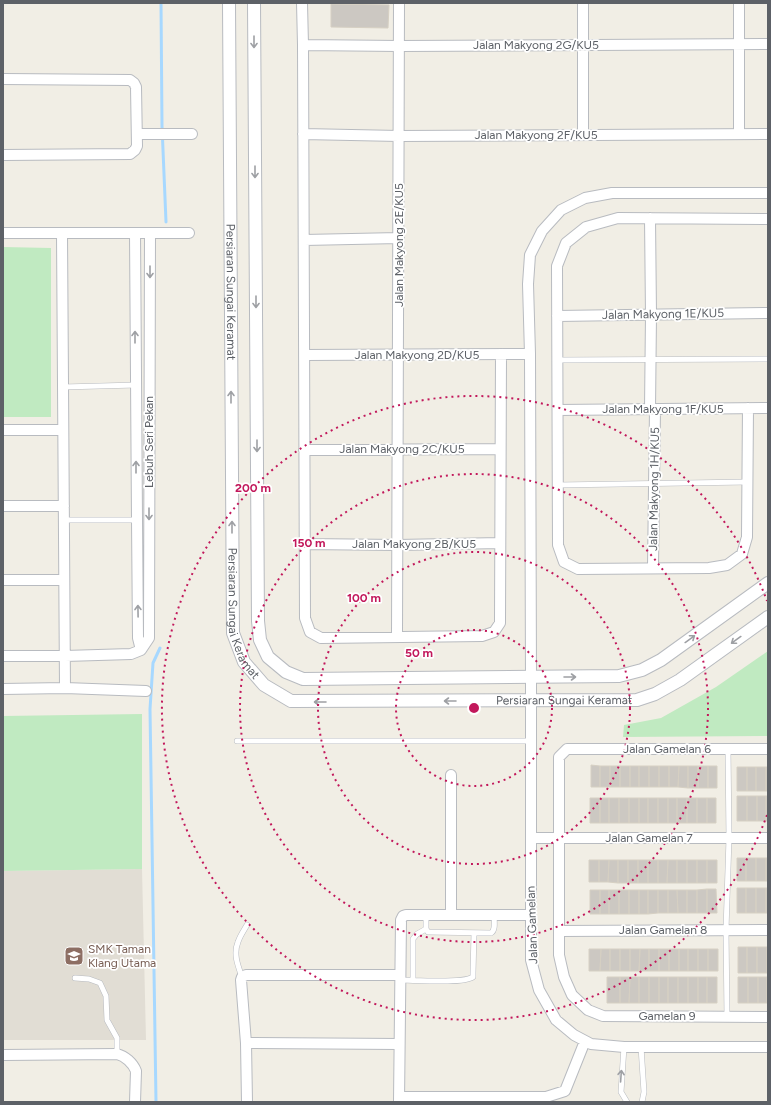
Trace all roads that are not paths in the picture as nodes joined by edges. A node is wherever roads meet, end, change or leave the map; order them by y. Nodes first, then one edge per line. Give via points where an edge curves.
1 (229, 3) edge
2 (254, 3) edge
3 (302, 3) edge
4 (399, 3) edge
5 (583, 3) edge
6 (739, 3) edge
7 (582, 44) junction
8 (739, 44) junction
9 (768, 44) edge
10 (303, 45) junction
11 (399, 46) junction
12 (3, 79) edge
13 (137, 134) junction
14 (192, 134) dead end
15 (303, 134) junction
16 (739, 134) junction
17 (768, 134) edge
18 (583, 135) junction
19 (399, 136) junction
20 (3, 155) edge
21 (768, 193) edge
22 (650, 218) junction
23 (768, 219) edge
24 (3, 233) edge
25 (62, 233) junction
26 (135, 233) junction
27 (150, 233) junction
28 (189, 233) dead end
29 (398, 238) junction
30 (304, 240) junction
31 (768, 313) edge
32 (651, 314) junction
33 (557, 316) junction
34 (501, 354) junction
35 (530, 354) junction
36 (304, 355) junction
37 (398, 355) junction
38 (650, 359) junction
39 (768, 359) edge
40 (558, 360) junction
41 (136, 385) junction
42 (63, 386) junction
43 (748, 408) junction
44 (768, 408) edge
45 (652, 409) junction
46 (558, 410) junction
47 (3, 430) edge
48 (63, 430) junction
49 (500, 449) junction
50 (304, 450) junction
51 (398, 450) junction
52 (748, 482) junction
53 (654, 484) junction
54 (558, 485) junction
55 (3, 506) edge
56 (64, 506) junction
57 (64, 520) junction
58 (137, 520) junction
59 (305, 544) junction
60 (500, 544) junction
61 (398, 545) junction
62 (653, 568) junction
63 (3, 580) edge
64 (64, 580) junction
65 (768, 583) edge
66 (768, 617) edge
67 (397, 637) junction
68 (141, 650) junction
69 (3, 656) edge
70 (65, 656) junction
71 (532, 678) junction
72 (65, 688) junction
73 (3, 689) edge
74 (146, 691) dead end
75 (531, 701) junction
76 (237, 741) dead end
77 (531, 741) junction
78 (728, 749) junction
79 (768, 749) edge
80 (451, 775) dead end
81 (531, 838) junction
82 (559, 838) junction
83 (728, 838) junction
84 (768, 838) edge
85 (426, 915) junction
86 (451, 915) junction
87 (494, 915) junction
88 (531, 915) junction
89 (247, 925) dead end
90 (426, 929) junction
91 (726, 930) junction
92 (768, 930) edge
93 (559, 931) junction
94 (474, 933) junction
95 (400, 939) junction
96 (413, 939) junction
97 (242, 977) junction
98 (400, 977) junction
99 (75, 978) dead end
100 (413, 980) junction
101 (727, 1017) junction
102 (768, 1017) edge
103 (585, 1041) junction
104 (246, 1043) junction
105 (399, 1044) junction
106 (768, 1046) edge
107 (624, 1047) junction
108 (641, 1047) junction
109 (3, 1054) edge
110 (117, 1054) junction
111 (399, 1100) edge
112 (135, 1102) edge
113 (247, 1102) edge
114 (628, 1102) edge
115 (642, 1102) edge

75 -> 1 street, Persiaran Sungai Keramat via 291,701 264,685 244,662 233,633
2 -> 71 street, Persiaran Sungai Keramat via 260,640 268,657 286,672 303,679
3 - 10 street
4 - 11 street, Jalan Makyong 2E/KU5
5 - 7 street
6 - 8 street
7 - 8 street, Jalan Makyong 2G/KU5
7 - 11 street, Jalan Makyong 2G/KU5
7 - 18 street
8 - 9 street, Jalan Makyong 2G/KU5
8 - 16 street
10 - 11 street, Jalan Makyong 2G/KU5
10 - 15 street
11 - 19 street, Jalan Makyong 2E/KU5
12 - 13 street via 130,80 136,87
13 - 14 street
13 - 20 street via 137,146 130,154
15 - 19 street, Jalan Makyong 2F/KU5
15 - 30 street
16 - 17 street, Jalan Makyong 2F/KU5
16 - 18 street, Jalan Makyong 2F/KU5
18 - 19 street, Jalan Makyong 2F/KU5
19 - 29 street, Jalan Makyong 2E/KU5
21 - 35 street, Jalan Gamelan via 612,193 585,198 561,210 542,231 530,256
22 - 23 street
22 - 32 street, Jalan Makyong 1H/KU5
22 - 33 street via 618,218 586,227 566,243 557,266
24 - 25 street
25 - 26 street
25 - 42 street
26 - 27 street
41 -> 26 street
27 - 28 street
27 -> 68 street, Lebuh Seri Pekan via 148,638
29 - 30 street
29 - 37 street, Jalan Makyong 2E/KU5
30 - 36 street
31 - 32 street, Jalan Makyong 1E/KU5
32 - 33 street, Jalan Makyong 1E/KU5
32 - 38 street, Jalan Makyong 1H/KU5
33 - 40 street
34 - 35 street, Jalan Makyong 2D/KU5
34 - 37 street, Jalan Makyong 2D/KU5
34 - 49 street
35 - 71 street, Jalan Gamelan
36 - 37 street, Jalan Makyong 2D/KU5
36 - 50 street
37 - 51 street, Jalan Makyong 2E/KU5
38 - 39 lane
38 - 40 lane
38 - 45 street, Jalan Makyong 1H/KU5
40 - 46 street
41 - 42 lane
58 -> 41 street
42 - 48 street
43 - 44 street, Jalan Makyong 1F/KU5
43 - 45 street, Jalan Makyong 1F/KU5
43 - 52 street
45 - 46 street, Jalan Makyong 1F/KU5
45 - 53 street, Jalan Makyong 1H/KU5
46 - 54 street
47 - 48 street
48 - 56 street
49 - 51 street, Jalan Makyong 2C/KU5
49 - 60 street
50 - 51 street, Jalan Makyong 2C/KU5
50 - 59 street
51 - 61 street, Jalan Makyong 2E/KU5
52 - 53 lane
52 - 62 street via 747,537 742,554 727,565 709,568
53 - 54 lane
53 - 62 street, Jalan Makyong 1H/KU5
54 - 62 street via 558,545 564,562 578,569
55 - 56 street
56 - 57 street
57 - 58 lane
57 - 64 street
68 -> 58 street via 138,638
59 - 61 street, Jalan Makyong 2B/KU5
59 - 67 street via 305,618 310,632 321,638
60 - 61 street, Jalan Makyong 2B/KU5
60 - 67 street via 500,624 494,632 482,636
61 - 67 street, Jalan Makyong 2E/KU5
63 - 64 street
64 - 70 street
71 -> 65 street, Persiaran Sungai Keramat via 619,676 642,670 661,660
66 -> 75 street, Persiaran Sungai Keramat via 680,680 655,694 636,700
68 - 70 street via 131,654
69 - 70 street
70 - 72 street
71 - 75 street, Jalan Gamelan
72 - 73 street
72 - 74 street
75 - 77 street, Jalan Gamelan
76 - 77 lane
77 - 81 street, Jalan Gamelan
78 - 79 street, Jalan Gamelan 6
78 - 82 street, Jalan Gamelan 6 via 567,749 559,757
78 - 83 lane
80 - 86 street
81 - 82 street, Jalan Gamelan 7
81 - 88 street, Jalan Gamelan
82 - 83 street, Jalan Gamelan 7
82 - 93 street
83 - 84 street, Jalan Gamelan 7
83 - 91 lane
85 - 86 street
85 - 90 lane
85 - 95 street via 402,916
86 - 87 street
87 - 88 street
87 - 94 lane via 493,932
88 - 103 street, Jalan Gamelan via 531,960 539,990 556,1020
89 - 97 lane via 237,943 236,951
90 - 94 lane via 434,933
90 - 96 lane
91 - 92 street, Jalan Gamelan 8
91 - 93 street, Jalan Gamelan 8
91 - 101 lane
93 - 101 street, Gamelan 9 via 559,955 564,977 572,995 588,1010 603,1016
94 - 100 lane via 473,977 462,980
95 - 96 lane
95 - 98 street
96 - 100 lane
97 - 98 street
97 - 104 street
98 - 100 lane
98 - 105 street
99 - 110 lane via 100,983 106,996 107,1020 117,1038
101 - 102 street, Gamelan 9
103 - 107 street, Jalan Gamelan via 591,1044
103 - 111 street via 565,1091 546,1097
104 - 105 street
104 - 113 street
105 - 111 street
106 - 108 street, Jalan Gamelan
107 - 108 street, Jalan Gamelan
114 -> 107 lane via 621,1092
108 - 115 lane via 644,1092
109 - 110 street
110 - 112 street via 136,1071

